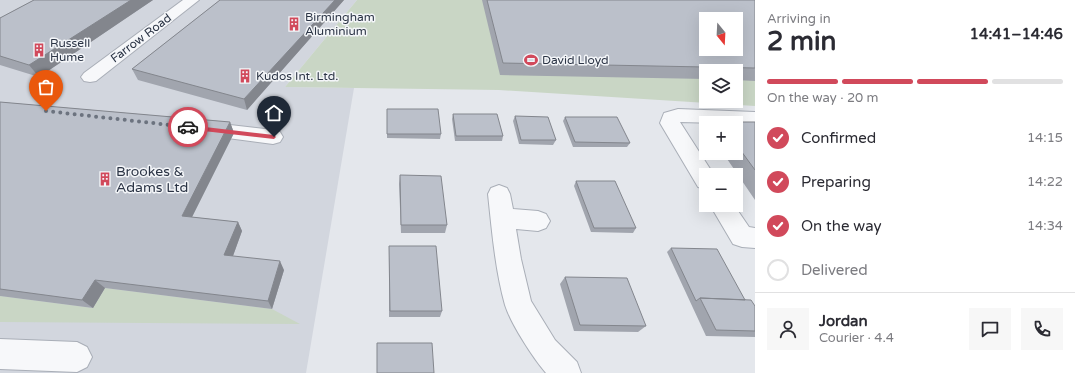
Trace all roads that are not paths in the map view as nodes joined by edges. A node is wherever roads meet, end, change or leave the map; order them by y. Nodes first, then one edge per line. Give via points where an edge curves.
1 (192, 0) edge
2 (90, 77) dead end
3 (755, 118) edge
4 (187, 127) edge
5 (274, 137) dead end
6 (699, 170) edge
7 (726, 212) edge
8 (538, 221) dead end
9 (755, 238) edge
10 (0, 354) edge
11 (77, 357) dead end
12 (557, 370) edge

1 - 2 street, Farrow Road
3 - 6 street via 678,114 671,118 670,123
4 - 5 street
7 - 9 street via 742,237
8 - 12 street via 501,206 508,259 519,306
10 - 11 street

